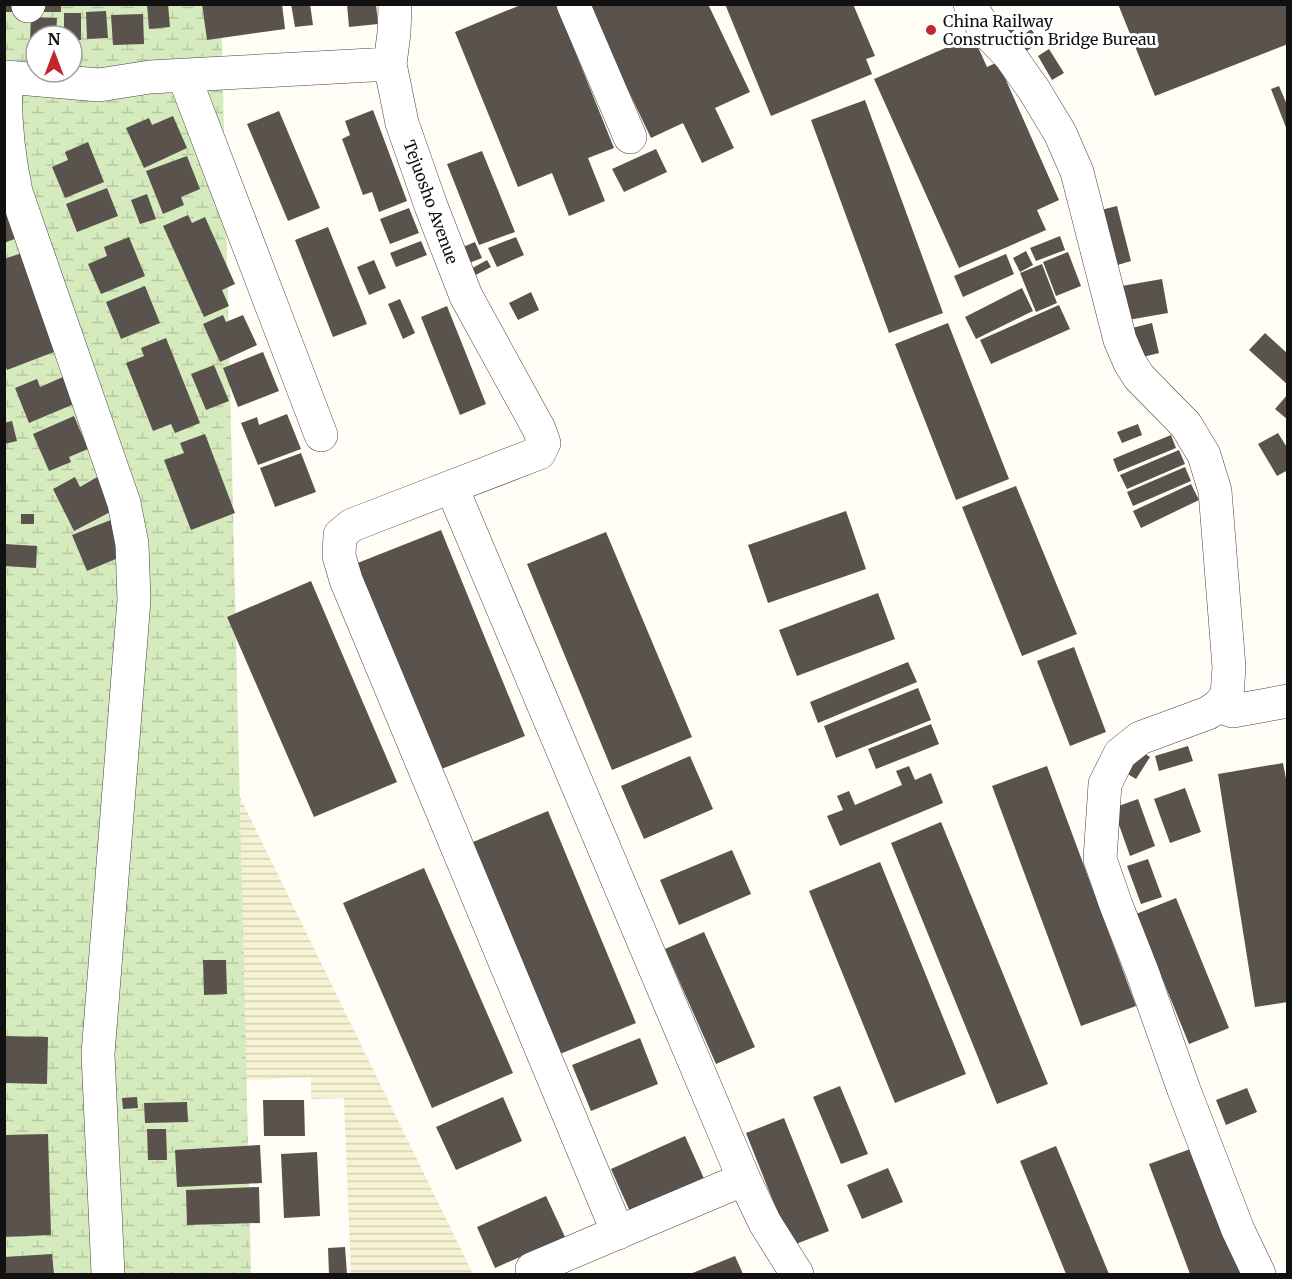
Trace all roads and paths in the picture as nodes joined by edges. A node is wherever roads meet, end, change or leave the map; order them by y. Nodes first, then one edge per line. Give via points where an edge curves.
1 (395, 4) edge
2 (573, 4) edge
3 (970, 4) edge
4 (390, 64) junction
5 (184, 76) junction
6 (5, 77) edge
7 (630, 137) dead end
8 (321, 435) dead end
9 (452, 488) junction
10 (1287, 701) edge
11 (1218, 706) junction
12 (744, 1179) junction
13 (618, 1233) junction
14 (532, 1269) dead end
15 (108, 1275) edge
16 (796, 1275) edge
17 (1259, 1275) edge

1 - 4 street, Tejuosho Avenue
2 - 7 street
3 - 11 street via 984,29 1034,90 1060,133 1077,172 1120,340 1130,363 1186,425 1204,455 1215,491 1227,626 1227,696
4 - 5 street
4 - 9 street, Tejuosho Avenue via 402,123 466,296 544,443 538,453
5 - 6 street via 99,85
5 - 8 street
6 - 15 street via 8,155 16,192 124,503 132,544 134,600 98,1054
9 - 12 street
9 - 13 street via 352,525 340,535 339,556 350,591
10 - 11 street via 1233,711
11 - 17 street via 1140,738 1120,754 1105,784 1100,860 1184,1090
12 - 13 street
12 - 16 street
13 - 14 street

